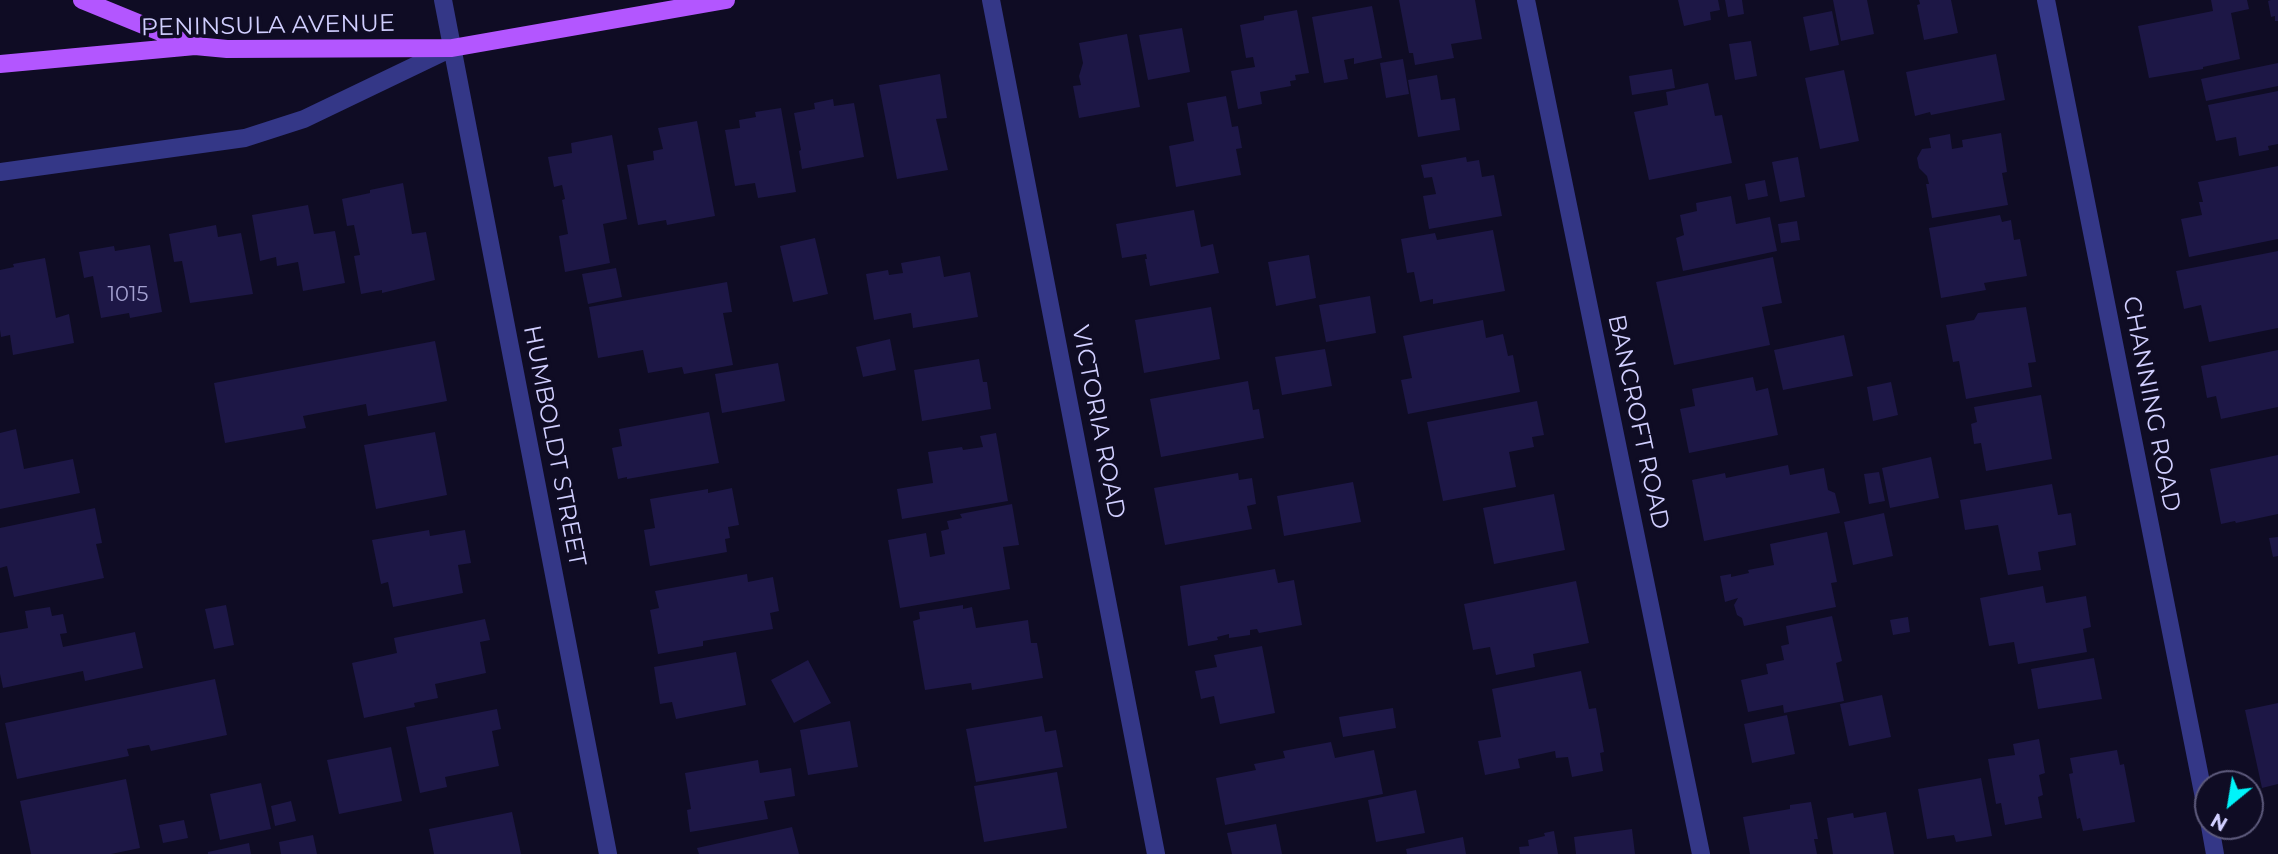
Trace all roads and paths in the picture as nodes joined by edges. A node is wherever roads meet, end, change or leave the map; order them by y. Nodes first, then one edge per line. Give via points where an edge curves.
1 (82, 0) edge
2 (443, 0) edge
3 (726, 0) edge
4 (991, 0) edge
5 (1526, 0) edge
6 (2046, 0) edge
7 (195, 47) junction
8 (452, 48) junction
9 (0, 64) edge
10 (0, 172) edge
11 (2198, 770) edge
12 (608, 854) edge
13 (1156, 854) edge
14 (1701, 854) edge

1 - 7 main road
2 - 8 street, HUMBOLDT STREET
3 - 8 main road, PENINSULA AVENUE
4 - 13 street, VICTORIA ROAD
5 - 14 street, BANCROFT ROAD
6 - 11 street, CHANNING ROAD
7 - 8 main road, PENINSULA AVENUE
7 - 9 main road, PENINSULA AVENUE
8 - 10 street, PENINSULA AVENUE via 304,119 245,138
8 - 12 street, HUMBOLDT STREET

